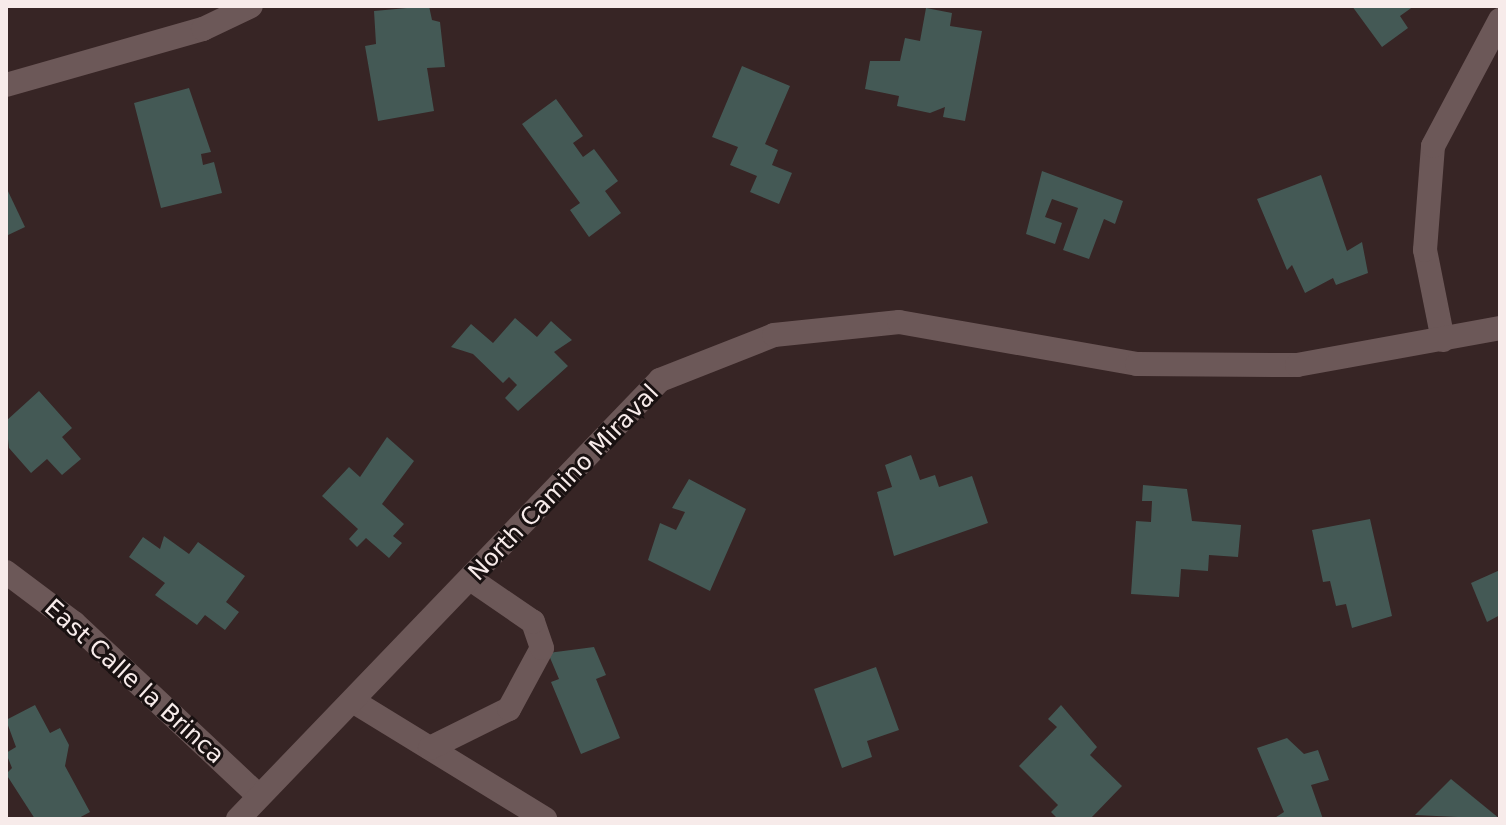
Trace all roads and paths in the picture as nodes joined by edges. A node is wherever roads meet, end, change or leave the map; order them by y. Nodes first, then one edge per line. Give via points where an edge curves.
1 (251, 6) edge
2 (1500, 20) edge
3 (6, 85) edge
4 (1500, 328) edge
5 (1443, 340) junction
6 (6, 572) edge
7 (472, 580) junction
8 (356, 703) junction
9 (430, 748) junction
10 (259, 796) junction
11 (238, 819) edge
12 (545, 819) edge

1 - 3 street via 203,29
2 - 5 street via 1433,146 1425,250
4 - 5 street, North Camino Miraval
5 - 7 street, North Camino Miraval via 1297,365 1211,365 1137,364 899,322 774,335 660,380
6 - 10 street, East Calle la Brinca via 74,623
7 - 8 street, North Camino Miraval
7 - 9 street via 533,622 542,648 509,709
8 - 9 street
8 - 10 street, North Camino Miraval
9 - 12 street
10 - 11 street, North Camino Miraval

